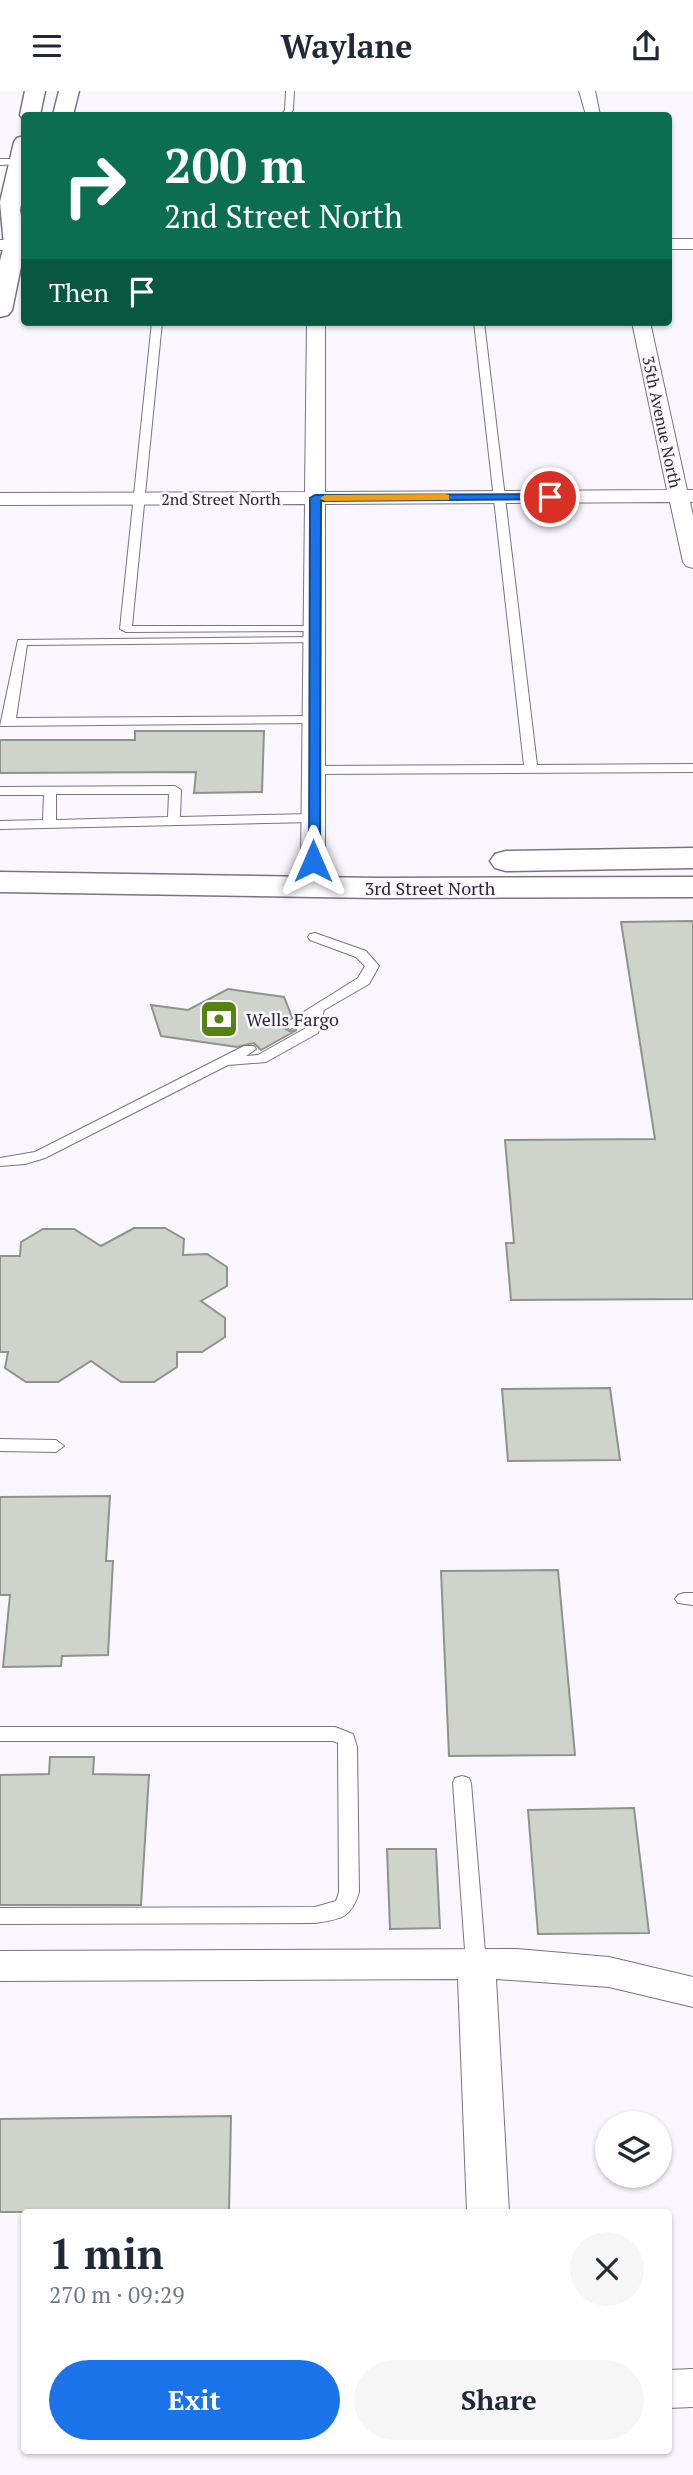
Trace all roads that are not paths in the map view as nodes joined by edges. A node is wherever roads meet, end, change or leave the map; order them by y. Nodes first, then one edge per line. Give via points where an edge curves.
1 (36, 91) edge
2 (69, 91) edge
3 (290, 91) edge
4 (587, 91) edge
5 (31, 112) edge
6 (64, 112) edge
7 (287, 112) edge
8 (592, 112) edge
9 (17, 157) edge
10 (16, 241) edge
11 (672, 244) edge
12 (693, 244) edge
13 (0, 310) edge
14 (156, 326) edge
15 (316, 326) edge
16 (479, 326) edge
17 (642, 326) edge
18 (686, 496) edge
19 (499, 497) junction
20 (315, 498) junction
21 (0, 499) edge
22 (139, 499) junction
23 (693, 562) edge
24 (314, 634) junction
25 (313, 720) junction
26 (4, 721) edge
27 (693, 768) edge
28 (531, 769) junction
29 (313, 770) junction
30 (50, 790) junction
31 (0, 791) edge
32 (313, 818) junction
33 (174, 819) junction
34 (0, 825) edge
35 (49, 825) junction
36 (693, 858) edge
37 (313, 861) junction
38 (0, 862) edge
39 (0, 882) edge
40 (693, 887) edge
41 (315, 937) dead end
42 (318, 1008) junction
43 (290, 1025) dead end
44 (249, 1048) dead end
45 (221, 1062) junction
46 (0, 1162) edge
47 (0, 1444) edge
48 (56, 1446) dead end
49 (0, 1734) edge
50 (462, 1783) dead end
51 (0, 1916) edge
52 (476, 1964) junction
53 (0, 1966) edge
54 (693, 1992) edge
55 (488, 2209) edge
56 (693, 2388) edge
57 (672, 2389) edge

1 - 5 main road
2 - 6 main road
3 - 7 lane
4 - 8 street
9 - 10 main road via 9,209
10 - 13 main road
11 - 12 street
14 - 22 lane
15 - 20 street
16 - 19 lane
17 - 18 street, 35th Avenue North
18 - 19 street, 2nd Street North
18 - 23 street, 35th Avenue North
19 - 20 street, 2nd Street North
19 - 28 lane
20 - 22 street, 2nd Street North
20 - 24 street
21 - 22 street, 2nd Street North
22 - 24 lane via 126,629
24 - 25 street
24 - 26 lane via 22,642
25 - 26 lane
25 - 29 street
27 - 28 lane
28 - 29 lane
29 - 32 street
30 - 31 lane
30 - 33 lane via 175,790
30 - 35 lane
32 - 33 lane
32 - 37 street
33 - 35 lane
34 - 35 lane
36 - 37 main road, 3rd Street North
37 - 38 main road, 3rd Street North
39 - 40 main road, 3rd Street North
41 - 42 lane via 360,954 372,966 364,981
42 - 43 lane
42 - 45 lane via 313,1030 261,1059
44 - 45 lane
45 - 46 lane via 40,1155
47 - 48 lane
49 - 51 lane via 335,1734 346,1739 348,1747 349,1892 345,1906 316,1915
50 - 52 lane
52 - 53 street
52 - 54 street via 609,1972
52 - 55 street
56 - 57 street

